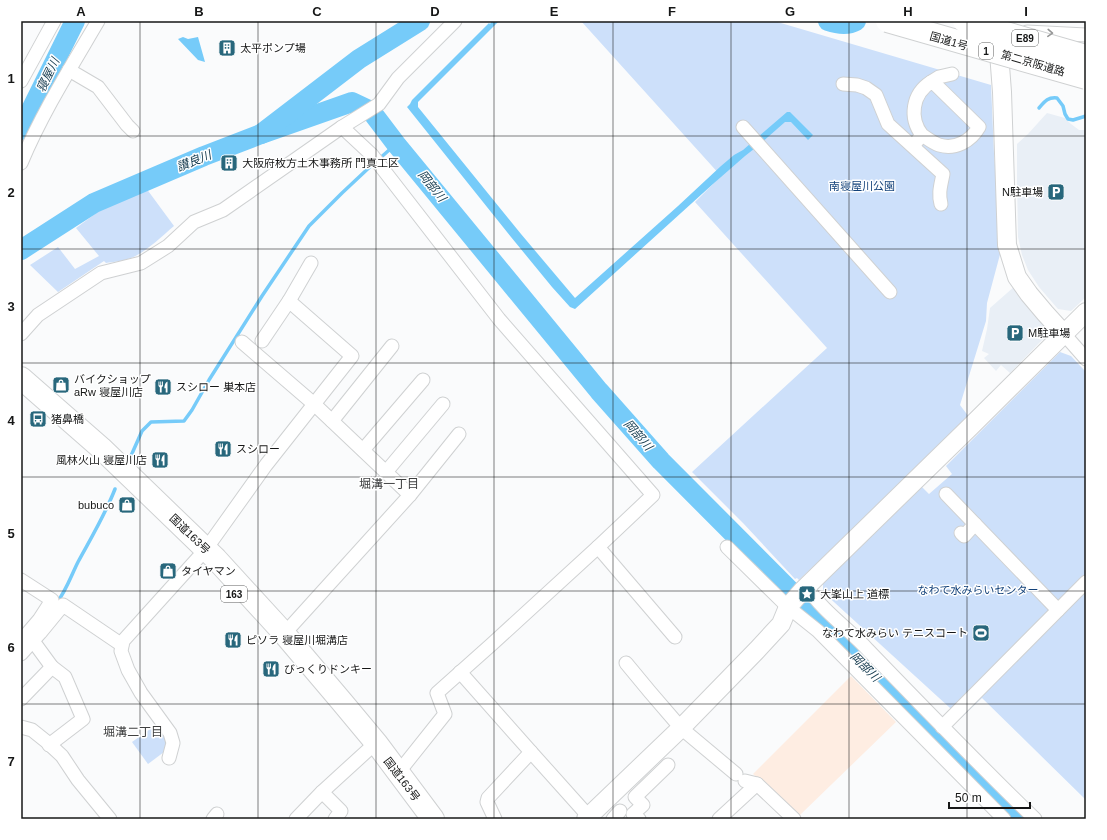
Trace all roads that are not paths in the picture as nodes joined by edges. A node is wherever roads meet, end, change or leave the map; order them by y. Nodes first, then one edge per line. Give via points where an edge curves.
1 (54, 21) edge
2 (98, 21) edge
3 (455, 21) edge
4 (885, 21) edge
5 (965, 21) edge
6 (997, 26) edge
7 (1086, 35) edge
8 (1000, 55) junction
9 (1086, 55) edge
10 (69, 70) junction
11 (1086, 79) edge
12 (21, 81) edge
13 (843, 84) dead end
14 (342, 127) junction
15 (743, 127) dead end
16 (133, 131) dead end
17 (922, 136) junction
18 (912, 146) junction
19 (21, 163) edge
20 (941, 204) dead end
21 (311, 263) dead end
22 (890, 292) dead end
23 (289, 301) junction
24 (1086, 312) edge
25 (21, 334) edge
26 (1064, 334) junction
27 (262, 341) dead end
28 (242, 342) dead end
29 (392, 346) dead end
30 (1086, 359) edge
31 (21, 378) edge
32 (423, 380) dead end
33 (21, 393) edge
34 (314, 404) junction
35 (443, 404) dead end
36 (332, 421) junction
37 (460, 434) dead end
38 (363, 450) junction
39 (386, 472) junction
40 (946, 494) dead end
41 (410, 495) junction
42 (975, 524) junction
43 (961, 533) dead end
44 (598, 547) junction
45 (727, 547) dead end
46 (202, 553) junction
47 (21, 580) edge
48 (1086, 582) edge
49 (797, 597) junction
50 (1058, 610) junction
51 (284, 634) junction
52 (675, 637) dead end
53 (27, 641) edge
54 (122, 645) junction
55 (21, 654) edge
56 (626, 663) dead end
57 (52, 667) junction
58 (460, 672) junction
59 (21, 699) edge
60 (942, 727) junction
61 (21, 728) edge
62 (681, 728) junction
63 (49, 745) junction
64 (368, 750) junction
65 (531, 752) junction
66 (169, 758) dead end
67 (668, 764) dead end
68 (398, 773) junction
69 (746, 780) junction
70 (628, 791) junction
71 (322, 792) junction
72 (298, 818) edge
73 (589, 818) edge
74 (110, 819) edge
75 (335, 819) edge
76 (419, 819) edge
77 (433, 819) edge
78 (495, 819) edge
79 (639, 819) edge
80 (719, 819) edge
81 (794, 819) edge
82 (1004, 819) edge
83 (1035, 819) edge

1 - 12 street
2 - 10 street
3 - 14 street via 398,78 379,104
4 - 8 highway, 国道1号 / 1
4 - 11 highway, 第二京阪道路 / E89, bridge
5 - 6 highway, 1
5 - 9 highway, 第二京阪道路 / E89, bridge
6 -> 7 street
6 - 8 street
6 - 9 highway, 1
8 - 11 highway, 国道1号 / 1
8 - 26 street via 1007,245 1017,277
10 - 16 street via 98,87
10 - 19 street
13 - 18 street via 857,84 876,95 888,124
14 - 25 street via 223,210 194,222 168,246 142,263 100,272 38,316
14 - 44 street via 372,155 500,319 653,495
15 - 22 street
17 - 17 street via 940,145 957,146 971,137 979,127 935,84 939,76 925,85 914,103 917,129
17 - 18 street
18 - 20 street via 943,174 939,196
21 - 23 street
23 - 27 street
23 - 34 street via 352,356
24 - 26 street
26 - 30 street
26 - 49 street
28 - 34 street
29 - 36 street
31 - 46 highway, 国道163号 / 163 via 101,448
32 - 38 street
33 - 46 highway, 国道163号 / 163
34 - 36 street
34 - 46 street
35 - 39 street
36 - 38 street
37 - 41 street
38 - 39 street
39 - 41 street
40 - 42 street
41 - 51 street
42 - 43 street via 964,536
42 - 50 street
44 - 52 street
44 - 58 street
45 - 49 street
46 - 51 highway, 国道163号 / 163
46 - 54 street
46 - 64 highway, 国道163号 / 163
47 - 53 street via 52,600
48 - 50 street
49 - 60 street via 815,598 859,639
49 - 62 street via 781,624
49 - 82 street via 818,631
50 - 60 street
51 - 68 highway, 国道163号 / 163
53 - 54 street via 63,605
53 - 55 street
53 - 57 street
54 - 66 street via 121,651 128,670 170,733 172,743
56 - 62 street
57 - 59 street
57 - 63 street via 65,677 83,719
58 - 65 street
58 - 68 street via 437,693 444,714
60 - 83 street
61 - 63 street via 32,730
62 - 69 street
62 - 70 street
63 - 74 street via 62,756
64 - 71 street
64 - 76 highway, 国道163号 / 163
65 - 73 street
65 - 78 street via 488,798 487,802
67 - 70 street
68 - 77 highway, 国道163号 / 163
69 - 80 street
69 - 81 street
70 - 73 street
70 - 79 street via 643,805 633,814
71 - 72 street
71 - 75 street via 341,812

